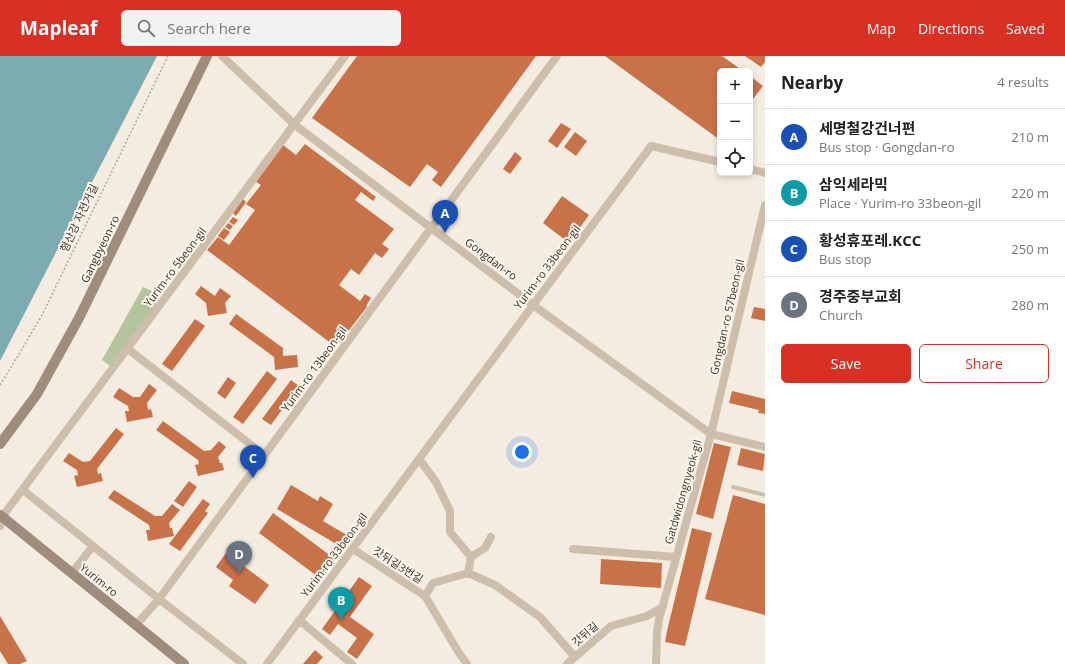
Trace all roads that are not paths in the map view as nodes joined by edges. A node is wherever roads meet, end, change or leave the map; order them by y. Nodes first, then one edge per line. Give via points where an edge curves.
1 (207, 56) edge
2 (222, 56) edge
3 (345, 56) edge
4 (557, 56) edge
5 (295, 125) junction
6 (717, 161) edge
7 (753, 170) edge
8 (765, 173) edge
9 (765, 205) edge
10 (432, 227) junction
11 (533, 305) junction
12 (128, 349) junction
13 (711, 434) junction
14 (0, 444) edge
15 (765, 447) edge
16 (264, 456) junction
17 (419, 459) junction
18 (733, 487) dead end
19 (23, 490) junction
20 (765, 495) edge
21 (1, 519) edge
22 (491, 536) dead end
23 (94, 546) junction
24 (353, 549) junction
25 (574, 549) dead end
26 (676, 556) junction
27 (471, 557) junction
28 (468, 573) junction
29 (72, 574) junction
30 (425, 596) junction
31 (159, 599) junction
32 (663, 607) junction
33 (299, 620) junction
34 (136, 625) junction
35 (459, 653) junction
36 (576, 657) junction
37 (184, 664) edge
38 (243, 664) edge
39 (267, 664) edge
40 (352, 664) edge
41 (461, 664) edge
42 (467, 664) edge
43 (568, 664) edge
44 (656, 664) edge

1 - 14 street, Gangbyeon-ro via 79,318 37,394
2 - 5 street, Gongdan-ro
3 - 5 street, Yurim-ro 5beon-gil
4 - 10 street, Yurim-ro 13beon-gil
5 - 10 street, Gongdan-ro
5 - 12 street, Yurim-ro 5beon-gil
6 - 11 street, Yurim-ro 33beon-gil via 651,146
7 - 8 street
9 - 13 street, Gongdan-ro 57beon-gil
10 - 11 street, Gongdan-ro
10 - 16 street, Yurim-ro 13beon-gil
11 - 13 street, Gongdan-ro
11 - 17 street, Yurim-ro 33beon-gil
12 - 16 street
12 - 19 street, Yurim-ro 5beon-gil
13 - 15 street, Gongdan-ro
13 - 26 street, Gatdwidongnyeok-gil
16 - 31 street, Yurim-ro 13beon-gil
17 - 24 street, Yurim-ro 33beon-gil
17 - 27 street via 436,482 450,511 450,532
18 - 20 lane
19 - 21 street, Yurim-ro 5beon-gil
19 - 23 street
21 - 29 street, Yurim-ro
22 - 27 street via 485,548
23 - 29 street
23 - 31 street
24 - 30 street, 갓뒤길3번길
24 - 33 street, Yurim-ro 33beon-gil
25 - 26 street, Gatdwidongnyeok-gil
26 - 32 street, Gatdwidongnyeok-gil
27 - 28 street
28 - 30 street via 433,583
28 - 36 street via 495,585 540,618
29 - 34 street, Yurim-ro
30 - 35 street, 갓뒤길3번길
31 - 34 street, Yurim-ro 13beon-gil
31 - 38 street
32 - 36 street, 갓뒤길 via 648,616 611,626
32 - 44 street, Gatdwidongnyeok-gil via 657,633
33 - 39 street, Yurim-ro 33beon-gil
33 - 40 street
34 - 37 street, Yurim-ro
35 - 41 street
35 - 42 street, 갓뒤길3번길
36 - 43 street, 갓뒤길

